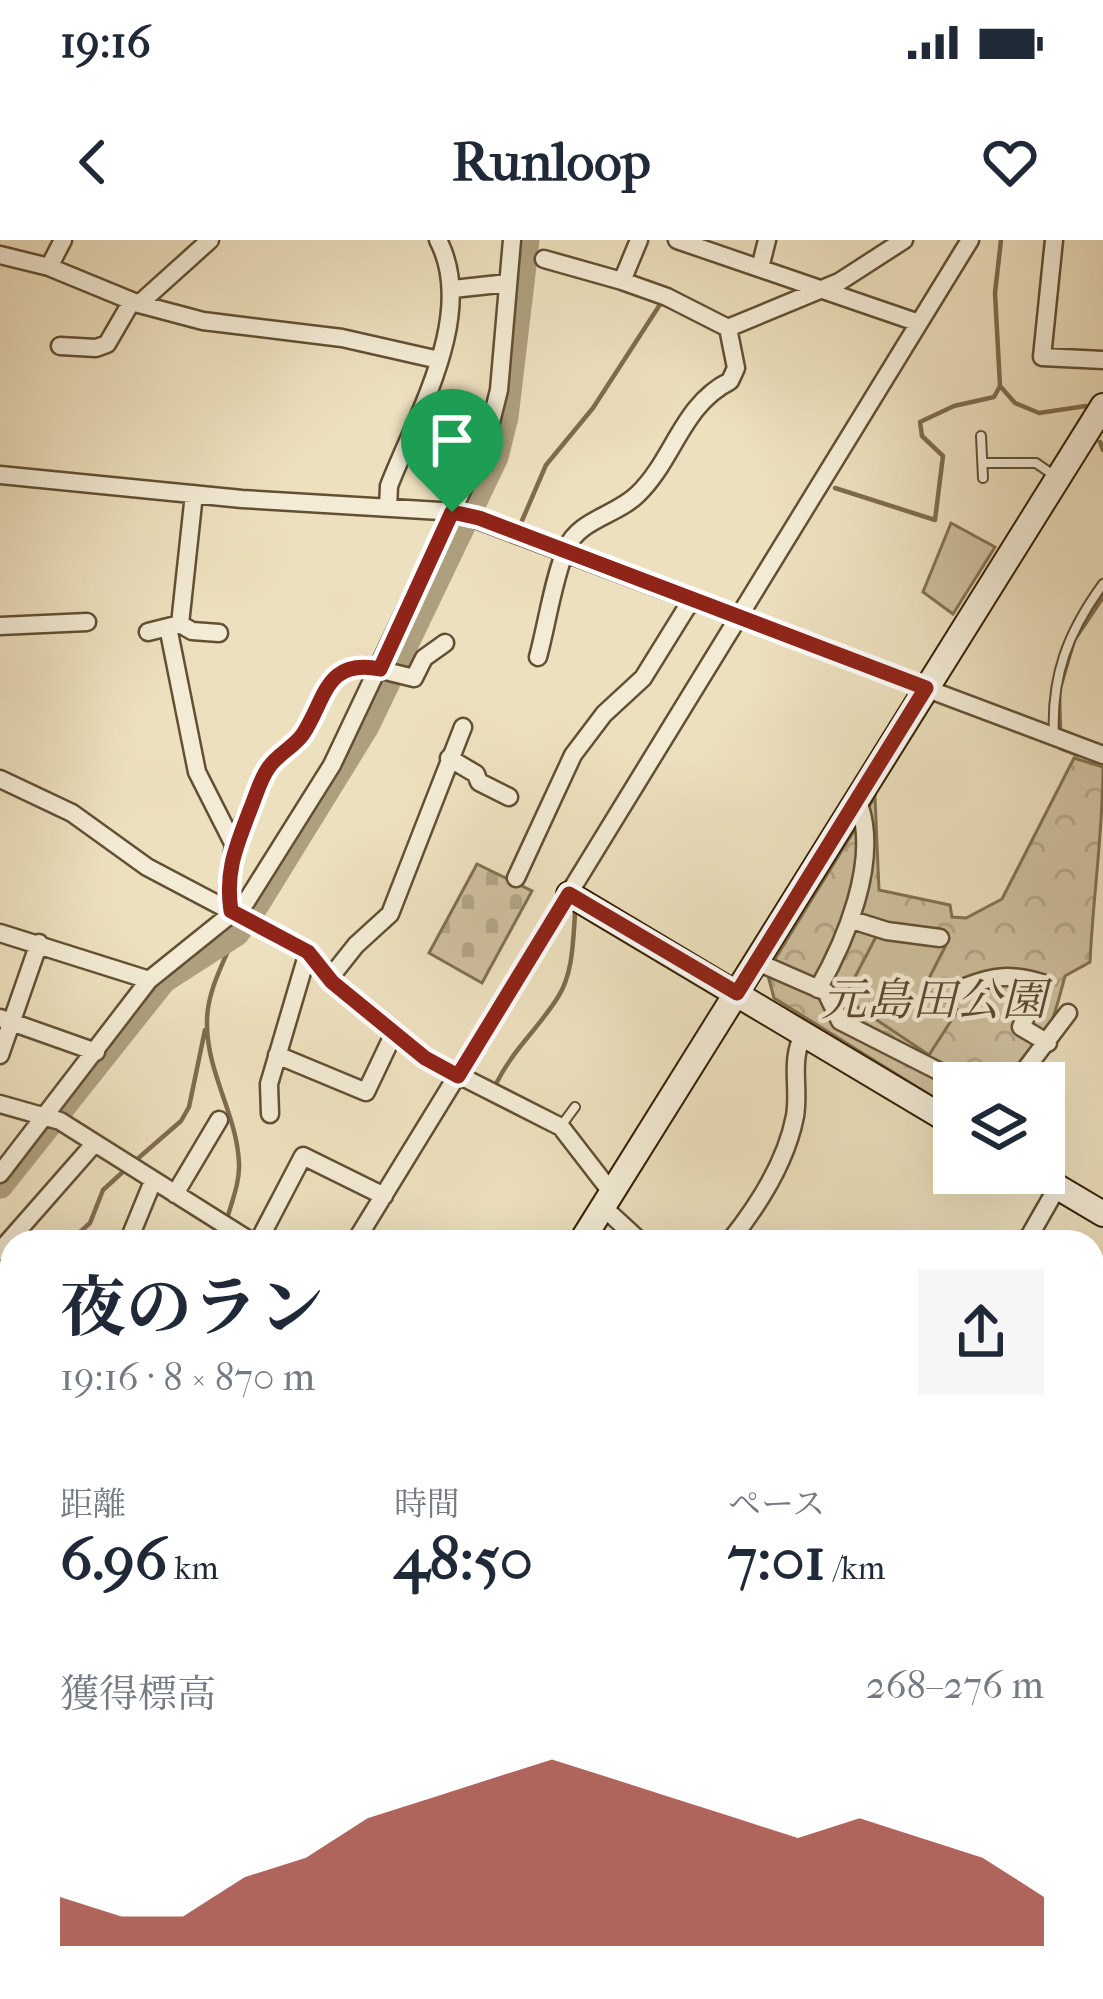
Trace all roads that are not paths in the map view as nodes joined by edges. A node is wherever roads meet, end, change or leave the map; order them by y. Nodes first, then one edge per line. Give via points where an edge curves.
1 (63, 240) edge
2 (210, 240) edge
3 (438, 240) edge
4 (512, 240) edge
5 (639, 240) edge
6 (678, 240) edge
7 (767, 240) edge
8 (904, 240) edge
9 (970, 240) edge
10 (1054, 240) edge
11 (0, 255) edge
12 (544, 259) dead end
13 (49, 267) junction
14 (760, 268) junction
15 (622, 281) junction
16 (508, 283) junction
17 (452, 289) junction
18 (820, 289) junction
19 (136, 303) junction
20 (920, 322) junction
21 (728, 328) junction
22 (60, 346) dead end
23 (439, 360) junction
24 (1103, 360) edge
25 (1103, 406) edge
26 (982, 436) dead end
27 (984, 463) junction
28 (0, 475) edge
29 (983, 478) dead end
30 (1058, 478) junction
31 (194, 494) junction
32 (388, 508) junction
33 (454, 512) junction
34 (566, 550) junction
35 (1103, 584) edge
36 (692, 598) junction
37 (740, 616) junction
38 (87, 622) dead end
39 (0, 626) edge
40 (174, 626) junction
41 (148, 632) dead end
42 (219, 632) dead end
43 (445, 643) dead end
44 (538, 657) dead end
45 (380, 669) junction
46 (926, 688) junction
47 (463, 727) dead end
48 (1054, 737) junction
49 (1103, 755) edge
50 (449, 758) junction
51 (0, 779) edge
52 (509, 796) dead end
53 (860, 807) dead end
54 (234, 845) junction
55 (516, 878) dead end
56 (569, 894) junction
57 (231, 911) junction
58 (852, 920) junction
59 (0, 933) edge
60 (940, 938) dead end
61 (39, 944) junction
62 (308, 952) junction
63 (763, 964) dead end
64 (329, 979) junction
65 (149, 980) junction
66 (965, 987) dead end
67 (818, 989) junction
68 (737, 993) junction
69 (1068, 1013) dead end
70 (6, 1021) edge
71 (394, 1033) junction
72 (804, 1033) junction
73 (1048, 1043) junction
74 (96, 1052) junction
75 (277, 1054) junction
76 (0, 1055) edge
77 (1032, 1062) edge
78 (933, 1068) edge
79 (458, 1076) junction
80 (0, 1104) edge
81 (575, 1107) dead end
82 (933, 1111) edge
83 (270, 1114) dead end
84 (52, 1119) junction
85 (219, 1120) dead end
86 (560, 1127) junction
87 (94, 1144) junction
88 (0, 1174) edge
89 (153, 1181) junction
90 (1065, 1190) edge
91 (175, 1194) junction
92 (1053, 1194) edge
93 (384, 1196) junction
94 (607, 1200) junction
95 (1103, 1214) edge
96 (18, 1230) edge
97 (133, 1230) edge
98 (232, 1230) edge
99 (262, 1230) edge
100 (363, 1230) edge
101 (588, 1230) edge
102 (631, 1230) edge
103 (737, 1230) edge
104 (1033, 1230) edge

1 - 13 street
2 - 19 street
3 - 17 street
4 - 16 street
5 - 15 street
6 - 14 street
7 - 14 street
8 - 18 street
9 - 20 street
10 - 24 street via 1042,358
11 - 13 street
12 - 15 street
13 - 19 street
14 - 18 street
15 - 21 street
16 - 17 street
16 - 33 street via 499,390
17 - 23 street
18 - 20 street
18 - 21 street
19 - 22 street via 107,344
19 - 23 street
20 - 37 street
21 - 34 street via 736,368 730,381 691,413 635,498 578,530
23 - 32 street via 388,485
25 - 30 street
26 - 27 lane
27 - 29 lane
27 - 30 lane via 1036,463
28 - 31 street
30 - 46 street
31 - 32 street
31 - 40 street
32 - 33 street
33 - 34 street
33 - 45 street
34 - 36 street
34 - 44 street
35 - 48 lane via 1066,647 1052,696
36 - 37 street
36 - 55 street via 643,678 573,754
37 - 46 street
37 - 56 street
38 - 39 street
40 - 41 street
40 - 42 street
40 - 54 street via 197,772
43 - 45 street via 414,678
45 - 54 street via 343,671 328,682 301,738 269,766
45 - 57 street via 308,804 246,902
46 - 48 street
46 - 68 street
47 - 50 street
48 - 49 street
50 - 52 street
50 - 64 street via 390,914
51 - 57 street via 72,812 147,867
53 - 58 street via 867,830
54 - 57 street
56 - 68 street
56 - 79 street
57 - 62 street
57 - 65 street
58 - 60 street
58 - 67 street
59 - 61 street
61 - 65 street
61 - 70 street
62 - 64 street
62 - 75 street
63 - 67 street
64 - 71 street
65 - 74 street
66 - 73 street via 992,975 1042,983 1022,1027
67 - 78 street via 840,1021
68 - 72 street
68 - 94 street
69 - 73 street
70 - 74 street
70 - 76 street
71 - 75 street via 366,1092
71 - 79 street
72 - 82 street
72 - 103 street via 794,1051 796,1113 780,1166
73 - 77 street
74 - 84 street
75 - 83 street
79 - 86 street
79 - 93 street
80 - 84 street
81 - 86 lane
84 - 87 street
84 - 88 street
85 - 91 street
86 - 94 street
87 - 89 street
87 - 96 street
89 - 91 street
89 - 97 street
90 - 95 street
91 - 98 street
92 - 104 street
93 - 99 street via 303,1156
93 - 100 street
94 - 101 street
94 - 102 street

